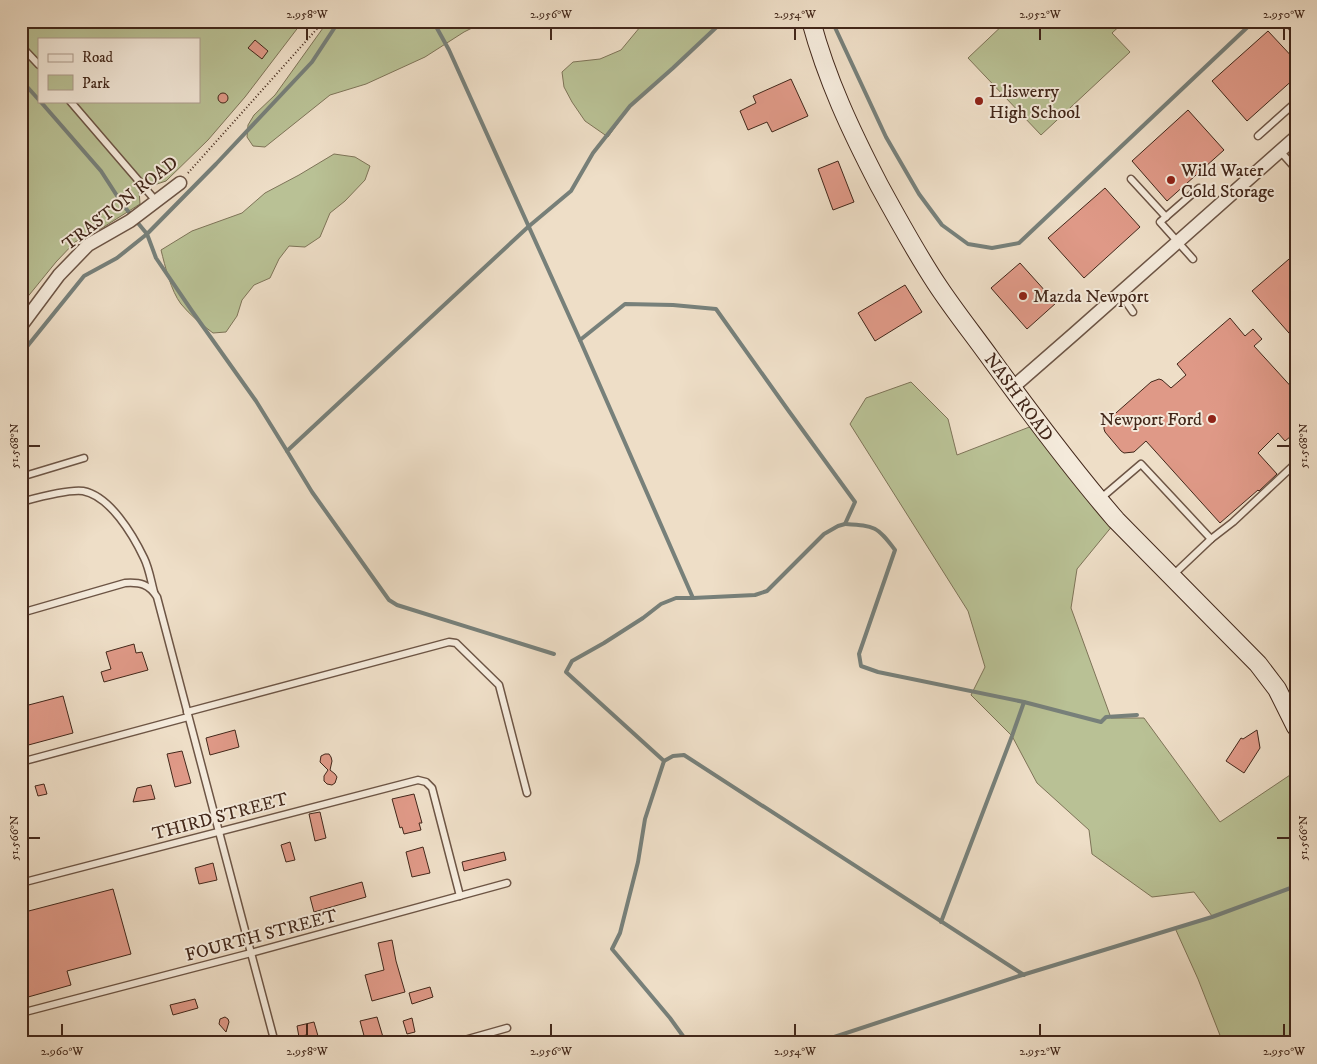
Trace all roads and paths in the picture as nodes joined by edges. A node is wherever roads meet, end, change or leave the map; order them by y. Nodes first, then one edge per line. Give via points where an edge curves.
1 (324, 21) edge
2 (811, 21) edge
3 (1290, 26) dead end
4 (1296, 31) edge
5 (21, 46) edge
6 (38, 64) edge
7 (71, 102) edge
8 (1296, 102) edge
9 (1258, 136) dead end
10 (1296, 136) edge
11 (1280, 151) junction
12 (1296, 169) edge
13 (1131, 179) dead end
14 (180, 183) joint
15 (1200, 188) dead end
16 (156, 201) junction
17 (1166, 217) junction
18 (1178, 241) junction
19 (1193, 259) dead end
20 (1120, 293) junction
21 (1133, 312) dead end
22 (21, 326) edge
23 (1012, 388) junction
24 (84, 458) dead end
25 (1296, 463) edge
26 (21, 477) edge
27 (1098, 500) junction
28 (21, 502) edge
29 (1211, 539) junction
30 (1171, 577) junction
31 (152, 589) junction
32 (21, 613) edge
33 (188, 715) junction
34 (1296, 727) edge
35 (21, 762) edge
36 (527, 793) dead end
37 (220, 831) junction
38 (21, 883) edge
39 (507, 883) dead end
40 (460, 896) junction
41 (251, 953) junction
42 (21, 1013) edge
43 (507, 1028) dead end
44 (275, 1043) edge
45 (454, 1043) edge

1 - 14 path, TRASTON ROAD
2 - 23 street, NASH ROAD via 838,100 899,223 936,283
3 - 4 lane
5 - 6 lane
7 - 16 lane
8 - 9 lane
10 - 11 street
11 - 12 lane
11 - 18 street
13 - 17 lane
14 - 16 street, TRASTON ROAD
15 - 17 lane
16 - 22 street, TRASTON ROAD via 130,221 88,245 59,275
17 - 18 lane via 1160,222
18 - 19 lane
18 - 20 street
20 - 21 lane
20 - 23 street
23 - 27 street, NASH ROAD
24 - 26 lane
25 - 29 lane
27 - 29 lane via 1141,464
27 - 30 street, NASH ROAD
28 - 31 lane via 63,492 83,492 103,500 122,520 145,559
29 - 30 lane
30 - 34 street, NASH ROAD via 1258,664 1277,689
31 - 32 lane via 144,584 125,583
31 - 33 lane via 157,597
33 - 35 lane
33 - 36 lane via 449,642 456,644 499,685
33 - 37 lane
37 - 38 lane, THIRD STREET
37 - 40 lane, THIRD STREET via 413,781 426,782 432,788
37 - 41 lane
39 - 40 lane, FOURTH STREET
40 - 41 lane, FOURTH STREET
41 - 42 lane, FOURTH STREET
41 - 44 lane
43 - 45 lane

